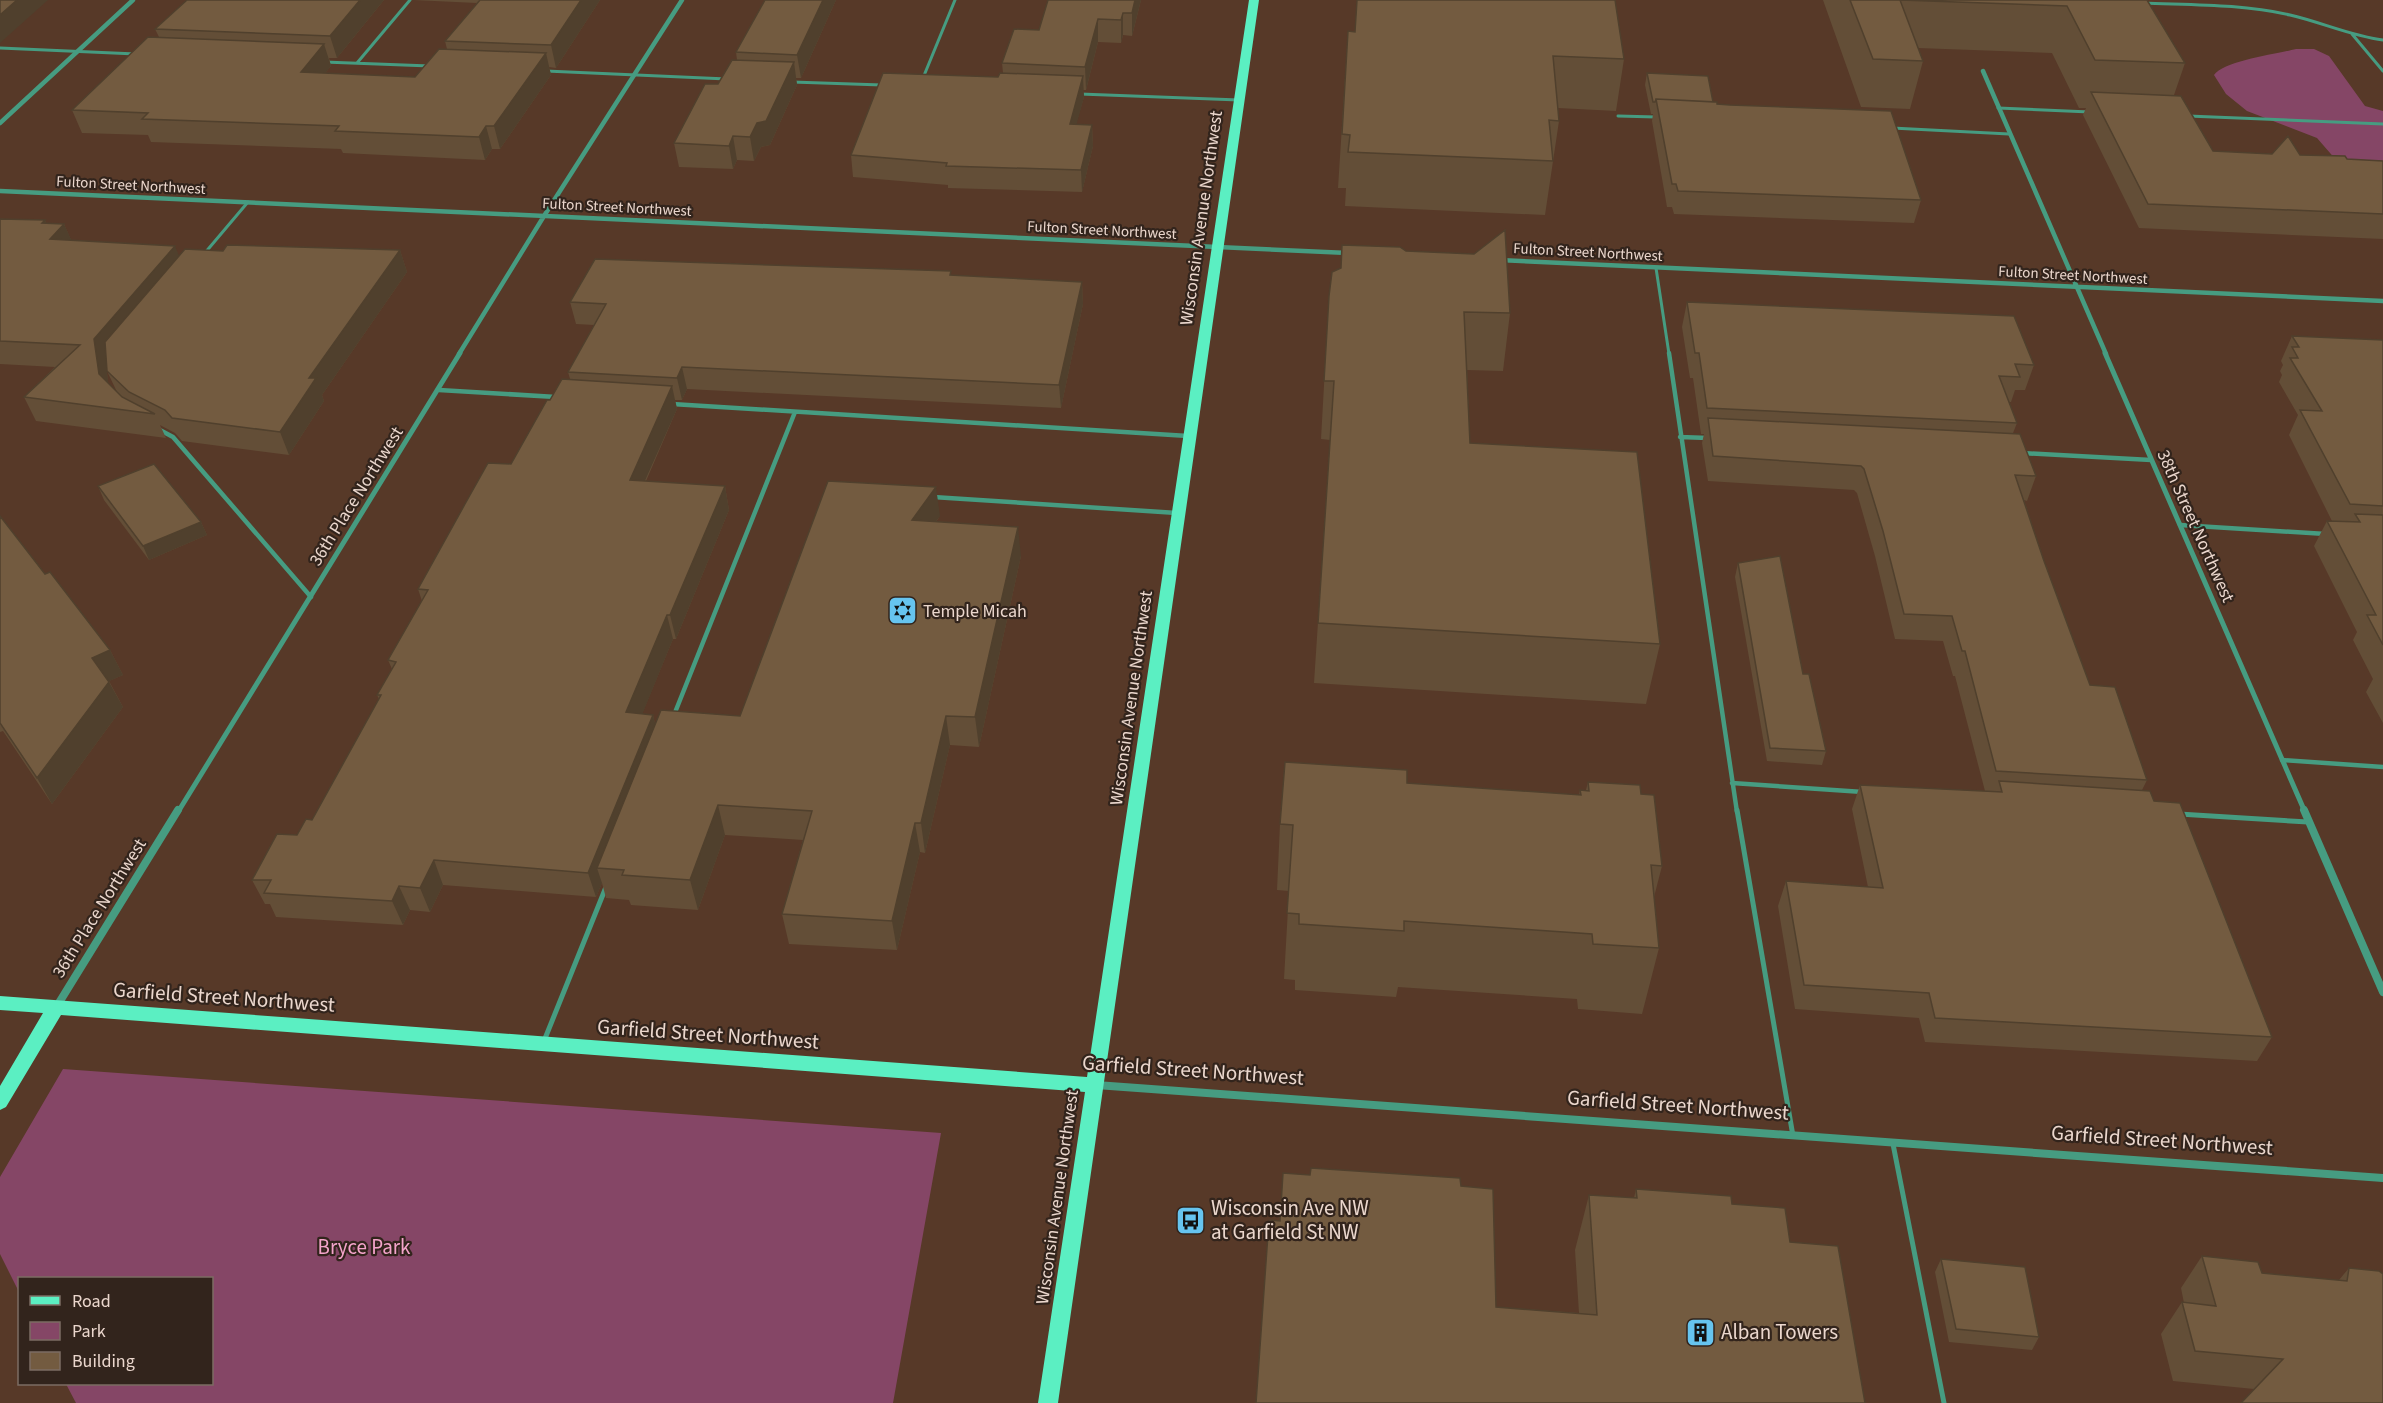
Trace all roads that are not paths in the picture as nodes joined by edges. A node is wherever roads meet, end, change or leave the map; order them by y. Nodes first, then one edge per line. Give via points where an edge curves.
1 (133, 0) edge
2 (410, 0) edge
3 (682, 0) edge
4 (955, 0) edge
5 (1254, 0) edge
6 (2136, 3) edge
7 (2352, 34) junction
8 (2383, 40) edge
9 (0, 48) edge
10 (77, 51) junction
11 (137, 54) edge
12 (322, 62) edge
13 (357, 63) junction
14 (440, 67) edge
15 (2383, 70) edge
16 (536, 71) edge
17 (1983, 71) dead end
18 (636, 75) junction
19 (731, 79) edge
20 (790, 82) edge
21 (884, 86) edge
22 (920, 87) edge
23 (1080, 94) edge
24 (1239, 100) junction
25 (1998, 108) junction
26 (2101, 113) edge
27 (1618, 116) edge
28 (2183, 116) edge
29 (1665, 118) edge
30 (0, 123) edge
31 (2383, 124) edge
32 (1890, 128) edge
33 (2009, 134) junction
34 (0, 191) edge
35 (248, 202) junction
36 (544, 216) junction
37 (1217, 247) junction
38 (1358, 254) edge
39 (1489, 260) edge
40 (196, 263) edge
41 (1656, 268) junction
42 (2076, 287) junction
43 (2383, 301) edge
44 (439, 390) junction
45 (564, 397) edge
46 (668, 404) edge
47 (795, 412) junction
48 (155, 427) edge
49 (1191, 436) junction
50 (1680, 436) junction
51 (1715, 438) edge
52 (2011, 453) edge
53 (2151, 460) junction
54 (925, 497) edge
55 (1179, 513) junction
56 (2180, 525) junction
57 (2336, 534) edge
58 (311, 597) junction
59 (672, 720) edge
60 (2282, 760) junction
61 (2383, 766) edge
62 (1732, 783) junction
63 (1873, 793) edge
64 (2167, 813) edge
65 (2308, 822) junction
66 (607, 885) edge
67 (2383, 992) edge
68 (0, 1003) edge
69 (56, 1007) junction
70 (543, 1044) junction
71 (1095, 1085) junction
72 (0, 1102) edge
73 (1793, 1136) junction
74 (1893, 1144) junction
75 (2383, 1179) edge
76 (1048, 1403) edge
77 (1944, 1403) edge

1 - 10 street
2 - 13 lane
3 - 18 street, 36th Place Northwest
4 - 22 lane
5 - 24 main road, Wisconsin Avenue Northwest
6 - 7 lane via 2259,9
7 - 8 lane
7 - 15 lane
9 - 10 lane
10 - 11 lane
10 - 30 street
12 - 13 lane
13 - 14 lane
16 - 18 lane
17 - 25 street, 38th Street Northwest
18 - 19 lane
18 - 36 street, 36th Place Northwest
20 - 21 lane
23 - 24 lane
24 - 37 main road, Wisconsin Avenue Northwest
25 - 26 lane
25 - 33 street, 38th Street Northwest
27 - 29 lane
28 - 31 lane
32 - 33 lane
33 - 42 street, 38th Street Northwest
34 - 35 street, Fulton Street Northwest
35 - 36 street, Fulton Street Northwest
35 - 40 lane
36 - 37 street, Fulton Street Northwest
36 - 44 street, 36th Place Northwest
37 - 38 street, Fulton Street Northwest
37 - 49 main road, Wisconsin Avenue Northwest
39 - 41 street, Fulton Street Northwest
41 - 42 street, Fulton Street Northwest
41 - 50 lane
42 - 43 street, Fulton Street Northwest
42 - 53 street, 38th Street Northwest
44 - 45 lane
44 - 58 street, 36th Place Northwest
46 - 47 lane
47 - 49 lane
47 - 59 lane
48 - 58 lane via 173,437
49 - 55 main road, Wisconsin Avenue Northwest
50 - 51 lane
50 - 62 lane
52 - 53 lane
53 - 56 street, 38th Street Northwest
54 - 55 lane
55 - 71 main road, Wisconsin Avenue Northwest
56 - 57 lane
56 - 60 street, 38th Street Northwest
58 - 69 street, 36th Place Northwest
60 - 61 lane
60 - 65 street, 38th Street Northwest
62 - 63 lane
62 - 73 lane
64 - 65 lane
65 - 67 street, 38th Street Northwest
66 - 70 lane
68 - 69 main road, Garfield Street Northwest
69 - 70 main road, Garfield Street Northwest
69 - 72 main road
70 - 71 main road, Garfield Street Northwest
71 - 73 street, Garfield Street Northwest
71 - 76 main road, Wisconsin Avenue Northwest
73 - 74 street, Garfield Street Northwest
74 - 75 street, Garfield Street Northwest
74 - 77 lane

